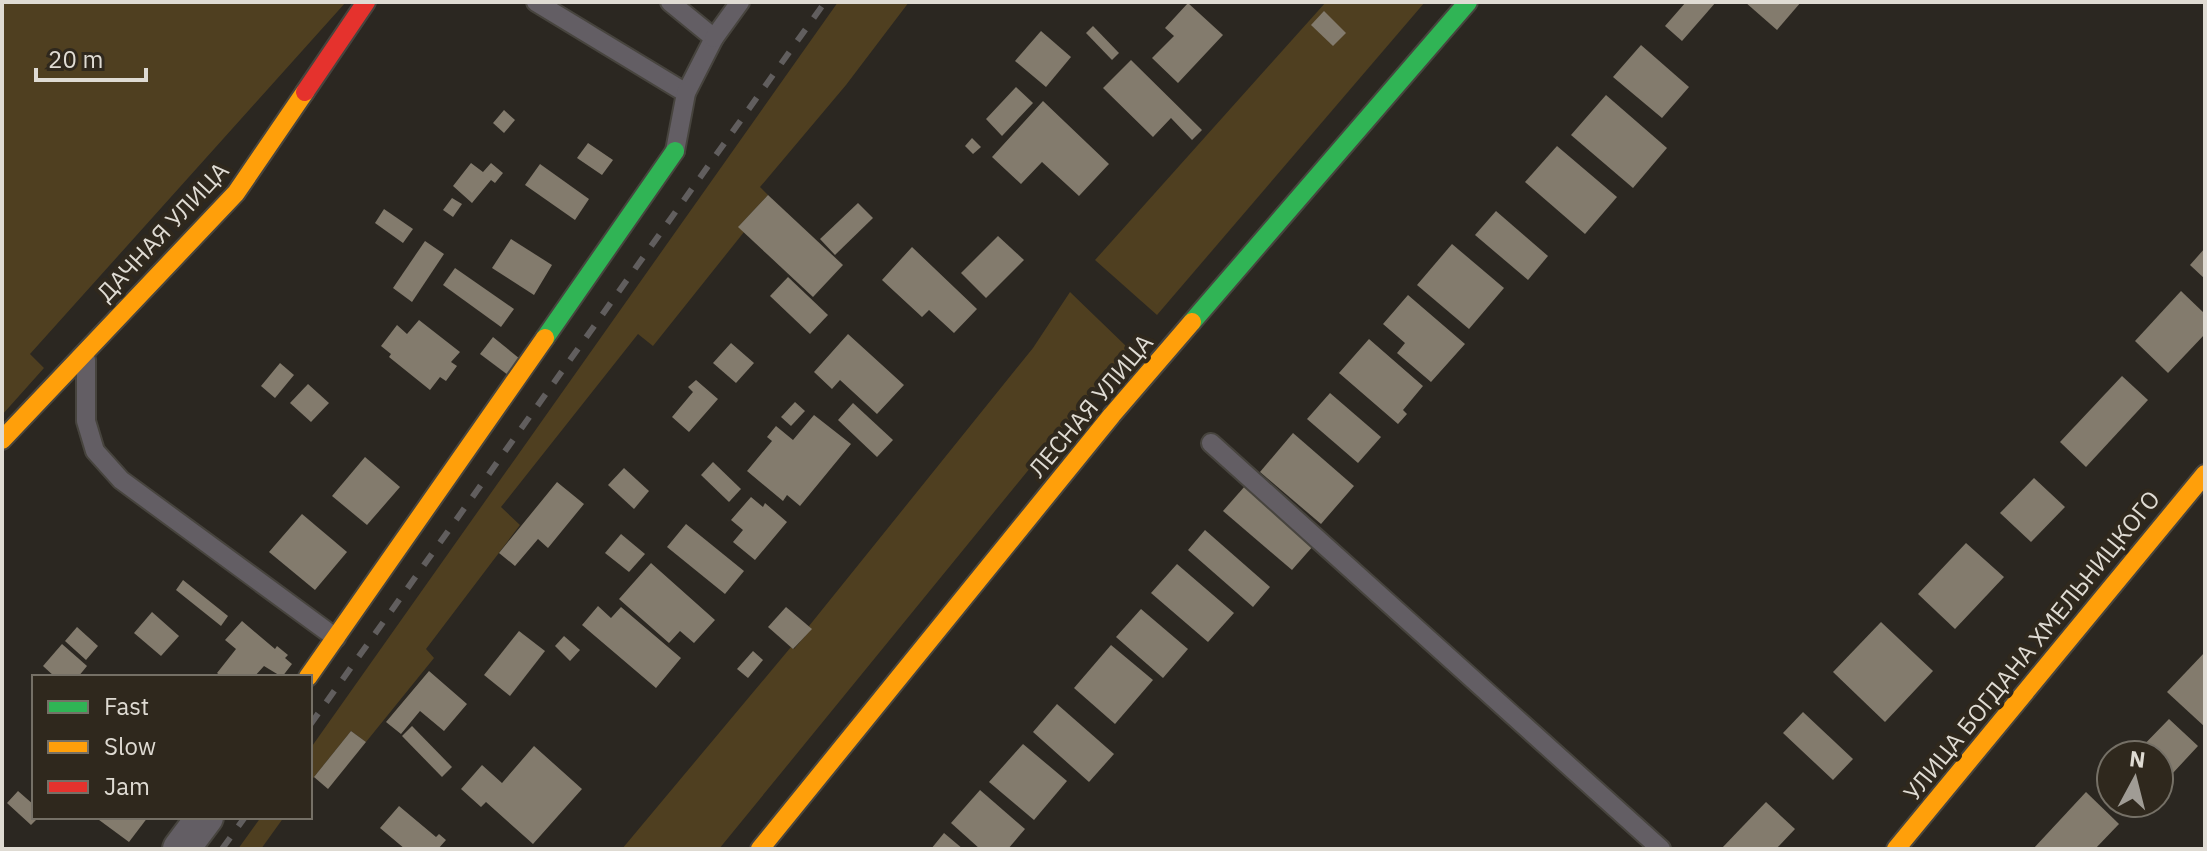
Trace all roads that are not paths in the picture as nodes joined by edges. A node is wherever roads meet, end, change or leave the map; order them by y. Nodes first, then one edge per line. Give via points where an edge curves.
1 (366, 2) edge
2 (536, 2) edge
3 (670, 2) edge
4 (740, 2) edge
5 (1468, 2) edge
6 (714, 38) junction
7 (686, 93) junction
8 (675, 151) joint
9 (86, 349) junction
10 (2, 440) edge
11 (1211, 443) dead end
12 (2205, 474) edge
13 (337, 639) junction
14 (310, 675) edge
15 (204, 819) edge
16 (181, 849) edge
17 (760, 849) edge
18 (1661, 849) edge
19 (1896, 849) edge

1 - 9 street, ДАЧНАЯ УЛИЦА via 236,193
2 - 7 lane
3 - 6 lane
4 - 6 lane
5 - 17 street, ЛЕСНАЯ УЛИЦА via 1112,415
6 - 7 lane
7 - 8 lane
8 - 13 street
9 - 10 street, ДАЧНАЯ УЛИЦА
9 - 13 lane via 86,421 95,451 121,480
11 - 18 lane
12 - 19 street, УЛИЦА БОГДАНА ХМЕЛЬНИЦКОГО
13 - 14 street
15 - 16 street

